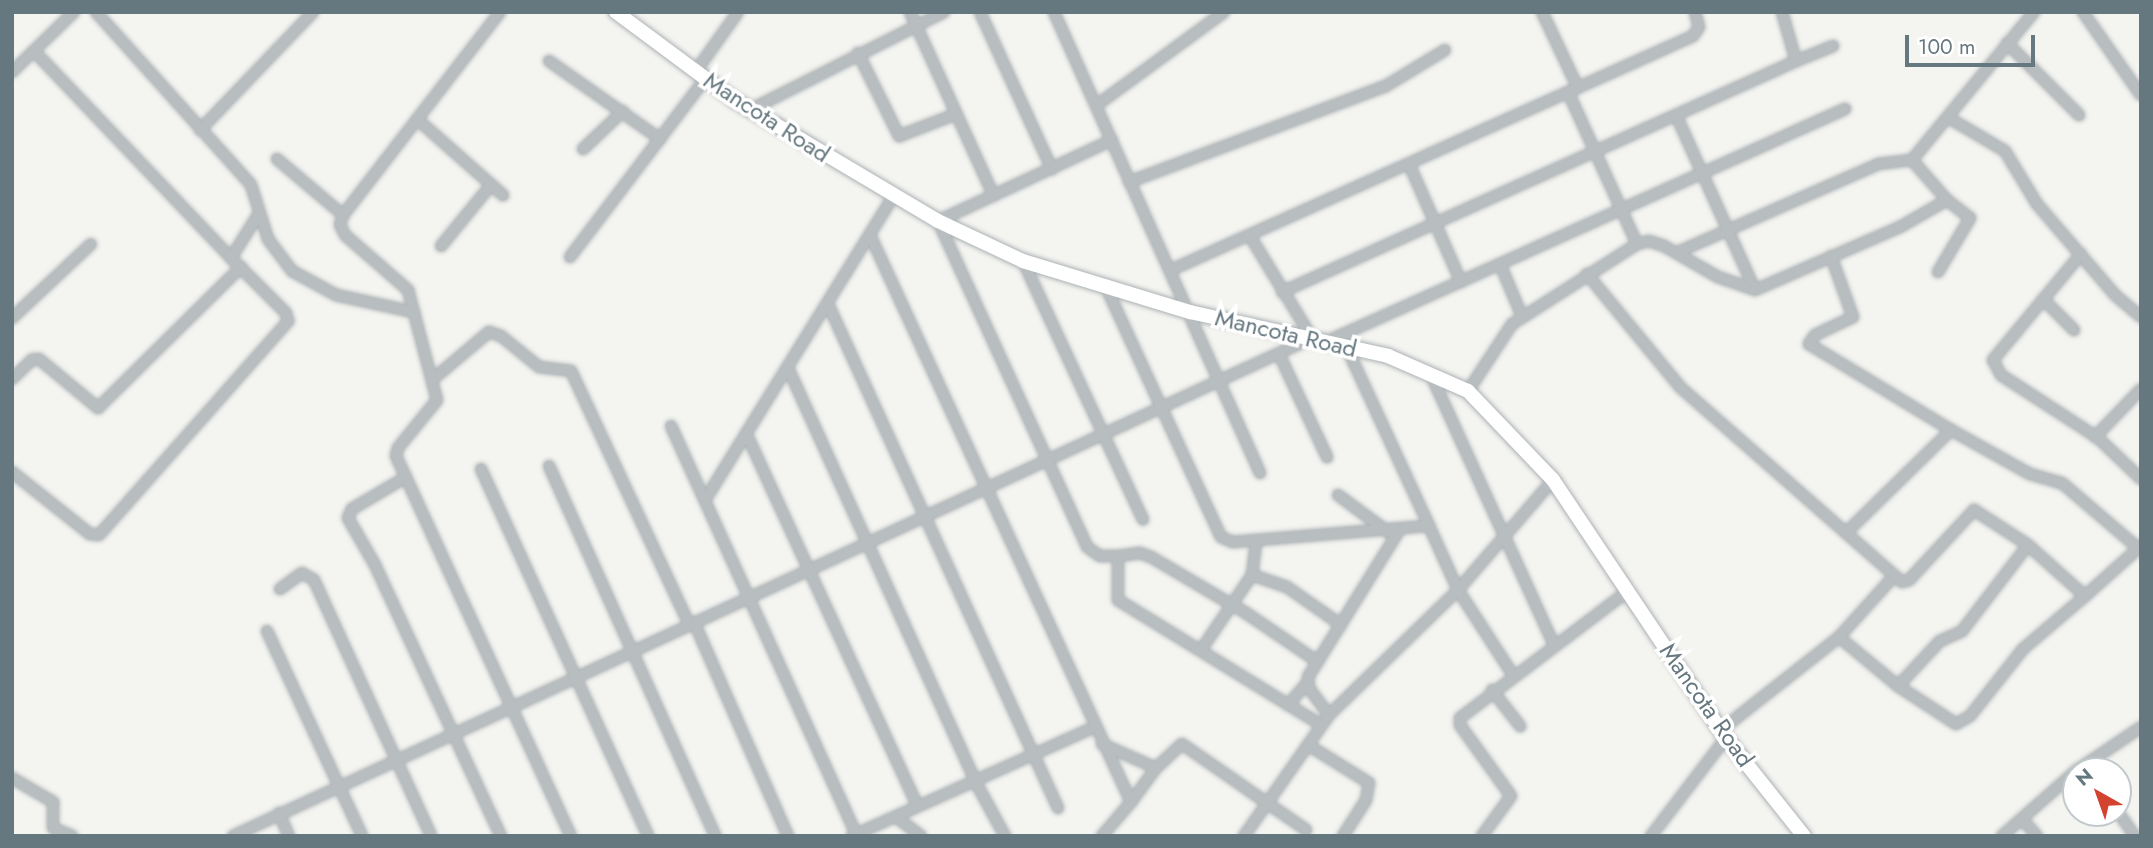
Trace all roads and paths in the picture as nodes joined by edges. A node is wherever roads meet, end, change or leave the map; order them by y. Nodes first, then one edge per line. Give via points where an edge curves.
1 (74, 12) edge
2 (313, 12) edge
3 (500, 12) edge
4 (616, 12) edge
5 (738, 12) edge
6 (910, 12) edge
7 (944, 12) edge
8 (980, 12) edge
9 (1054, 12) edge
10 (1224, 12) edge
11 (1542, 12) edge
12 (1695, 12) edge
13 (1782, 12) edge
14 (2034, 12) edge
15 (2082, 12) edge
16 (101, 14) edge
17 (916, 25) junction
18 (2007, 43) junction
19 (1833, 46) dead end
20 (1445, 50) dead end
21 (34, 51) junction
22 (858, 53) junction
23 (549, 61) dead end
24 (1796, 61) junction
25 (12, 72) edge
26 (701, 75) junction
27 (1573, 90) junction
28 (2141, 96) edge
29 (1097, 105) junction
30 (1845, 109) dead end
31 (750, 110) junction
32 (622, 111) junction
33 (956, 114) junction
34 (1676, 114) junction
35 (2079, 115) dead end
36 (1950, 118) junction
37 (417, 119) junction
38 (200, 130) junction
39 (660, 139) junction
40 (1112, 140) junction
41 (583, 149) dead end
42 (1595, 151) junction
43 (277, 159) dead end
44 (1912, 160) junction
45 (1409, 164) junction
46 (1052, 169) junction
47 (1702, 172) junction
48 (1129, 182) junction
49 (491, 185) junction
50 (503, 195) dead end
51 (894, 195) junction
52 (994, 197) junction
53 (1947, 200) junction
54 (1621, 209) junction
55 (258, 215) junction
56 (343, 215) junction
57 (938, 221) junction
58 (1435, 225) junction
59 (1728, 229) junction
60 (870, 235) junction
61 (1250, 236) junction
62 (90, 244) dead end
63 (1637, 244) junction
64 (441, 246) dead end
65 (1678, 252) junction
66 (2081, 254) junction
67 (1831, 256) junction
68 (570, 257) dead end
69 (232, 258) junction
70 (1023, 261) junction
71 (1500, 264) junction
72 (241, 267) junction
73 (1171, 270) junction
74 (1938, 272) dead end
75 (1587, 274) junction
76 (1461, 282) junction
77 (1106, 287) junction
78 (1755, 290) junction
79 (1282, 292) junction
80 (2043, 299) junction
81 (828, 304) junction
82 (414, 312) junction
83 (1190, 312) junction
84 (1522, 316) junction
85 (2141, 317) edge
86 (12, 318) edge
87 (2074, 330) dead end
88 (1312, 338) junction
89 (1328, 341) junction
90 (1346, 346) junction
91 (1279, 354) junction
92 (788, 368) junction
93 (15, 372) edge
94 (1431, 375) junction
95 (432, 380) junction
96 (1221, 382) junction
97 (2141, 389) edge
98 (1468, 391) junction
99 (1161, 408) junction
100 (671, 426) dead end
101 (1951, 430) junction
102 (746, 433) junction
103 (1103, 436) junction
104 (2095, 436) junction
105 (1327, 457) dead end
106 (1046, 461) junction
107 (549, 466) dead end
108 (481, 469) dead end
109 (12, 472) edge
110 (1260, 473) dead end
111 (406, 477) junction
112 (2141, 479) edge
113 (1553, 480) junction
114 (985, 489) junction
115 (1338, 495) dead end
116 (705, 500) junction
117 (927, 516) junction
118 (1143, 519) dead end
119 (1429, 526) junction
120 (1394, 532) junction
121 (1846, 533) junction
122 (1504, 537) junction
123 (1256, 540) junction
124 (868, 541) junction
125 (2028, 545) junction
126 (2139, 547) edge
127 (1118, 556) junction
128 (810, 568) junction
129 (1252, 575) junction
130 (1893, 578) junction
131 (279, 589) dead end
132 (1458, 590) junction
133 (1628, 591) junction
134 (2085, 596) junction
135 (750, 597) junction
136 (1231, 603) junction
137 (691, 623) junction
138 (1341, 625) junction
139 (267, 631) dead end
140 (1839, 637) junction
141 (1554, 645) junction
142 (1201, 650) junction
143 (634, 651) junction
144 (1318, 662) junction
145 (1513, 675) junction
146 (575, 678) junction
147 (1307, 683) junction
148 (1898, 686) junction
149 (1492, 690) junction
150 (512, 704) junction
151 (1288, 705) junction
152 (1329, 715) junction
153 (1321, 725) junction
154 (1520, 726) dead end
155 (1095, 727) junction
156 (2141, 727) edge
157 (453, 732) junction
158 (1723, 734) junction
159 (1102, 744) junction
160 (1308, 745) junction
161 (1033, 754) junction
162 (396, 757) junction
163 (2097, 757) edge
164 (1156, 768) junction
165 (12, 778) edge
166 (975, 781) junction
167 (2062, 785) edge
168 (337, 786) junction
169 (1131, 802) junction
170 (1267, 802) junction
171 (917, 805) junction
172 (1058, 808) dead end
173 (279, 813) junction
174 (896, 817) junction
175 (2023, 820) junction
176 (1306, 830) dead end
177 (855, 835) edge
178 (72, 836) edge
179 (233, 836) edge
180 (289, 836) edge
181 (362, 836) edge
182 (431, 836) edge
183 (501, 836) edge
184 (571, 836) edge
185 (649, 836) edge
186 (715, 836) edge
187 (788, 836) edge
188 (921, 836) edge
189 (1005, 836) edge
190 (1102, 836) edge
191 (1244, 836) edge
192 (1343, 836) edge
193 (1482, 836) edge
194 (1651, 836) edge
195 (1804, 836) edge
196 (2002, 836) edge
197 (2037, 836) edge

1 - 21 street
2 - 38 street
3 - 37 street
4 - 26 main road, Mancota Road
5 - 26 street
6 - 17 street
7 - 17 street
8 - 46 street
9 - 29 street
10 - 29 street
11 - 27 street
12 - 27 street via 1699,27 1693,36
13 - 24 street
14 - 18 street
15 - 28 street
16 - 38 street
17 - 22 street
17 - 33 street
18 - 35 street
18 - 36 street
19 - 24 street
20 - 48 street via 1377,89
21 - 25 street
21 - 69 street
22 - 31 street
22 - 33 street via 899,136
23 - 32 street
24 - 34 street
26 - 31 main road, Mancota Road
26 - 39 street
27 - 42 street
27 - 45 street
29 - 40 street
30 - 47 street
31 - 51 main road, Mancota Road
32 - 39 street
32 - 41 street
33 - 52 street
34 - 42 street
34 - 47 street
36 - 44 street
36 - 66 street via 2005,151 2037,204
37 - 49 street
37 - 56 street
38 - 55 street via 251,185
39 - 68 street
40 - 46 street
40 - 48 street
42 - 54 street
42 - 58 street
43 - 56 street
44 - 53 street
44 - 59 street via 1878,164
45 - 58 street
45 - 61 street
46 - 52 street
47 - 54 street
47 - 59 street
48 - 73 street
49 - 50 street
49 - 64 street
51 - 57 main road, Mancota Road
51 - 60 street
52 - 57 street
53 - 67 street via 1900,227
53 - 74 street via 1970,218
54 - 63 street
54 - 71 street
55 - 69 street
55 - 82 street via 274,248 303,280 368,305
56 - 82 street via 341,230 406,286
57 - 70 main road, Mancota Road
57 - 106 street
58 - 76 street
58 - 79 street
59 - 65 street
59 - 78 street
60 - 81 street
60 - 114 street
61 - 73 street
61 - 79 street
62 - 86 street
63 - 65 street via 1649,242
63 - 75 street
65 - 78 street via 1718,277
66 - 80 street
66 - 85 street via 2120,301
67 - 78 street
67 - 101 street via 1853,319 1815,335 1809,344
69 - 72 street
70 - 77 main road, Mancota Road
70 - 103 street
71 - 76 street
71 - 84 street
72 - 93 street via 98,408 39,359
72 - 109 street via 286,313 288,321 99,534 90,534
73 - 83 street
75 - 84 street
75 - 121 street via 1680,387
76 - 89 street
77 - 83 main road, Mancota Road
77 - 99 street
79 - 88 street
80 - 87 street
80 - 104 street via 2002,345 1993,360 1996,368
81 - 92 street
81 - 117 street
82 - 95 street
83 - 88 main road, Mancota Road
83 - 96 street
84 - 98 street via 1504,333
88 - 89 main road, Mancota Road
88 - 91 street
89 - 90 main road, Mancota Road
90 - 94 main road, Mancota Road via 1388,356
90 - 119 street
91 - 96 street
91 - 105 street
92 - 102 street
92 - 124 street
94 - 98 main road, Mancota Road
94 - 122 street
95 - 111 street via 436,403 396,450
95 - 137 street via 489,332 501,336 539,368 571,370
96 - 99 street
96 - 110 street
97 - 104 street
98 - 113 main road, Mancota Road
99 - 103 street
99 - 123 street via 1221,537 1233,542
100 - 116 street
101 - 121 street
101 - 126 street via 2031,474 2062,483
102 - 116 street
102 - 128 street
103 - 106 street
103 - 118 street
104 - 112 street
106 - 114 street
106 - 127 street via 1089,550 1100,556
107 - 143 street
108 - 146 street
111 - 150 street
111 - 157 street via 352,509 348,518 375,565
113 - 122 street
113 - 133 main road, Mancota Road
114 - 117 street
114 - 155 street
115 - 120 street
116 - 135 street
117 - 124 street
117 - 161 street
119 - 120 street
119 - 132 street
120 - 123 street
120 - 138 street
121 - 130 street
122 - 132 street
122 - 141 street
123 - 129 street
124 - 128 street
124 - 166 street
125 - 130 street via 1975,510 1909,580
125 - 134 street
125 - 148 street via 1962,631 1940,641
126 - 134 street
127 - 136 street via 1140,553 1151,557
127 - 142 street via 1118,600
128 - 135 street
128 - 171 street
129 - 136 street
129 - 138 street via 1287,587
130 - 140 street
131 - 162 street via 302,573 314,579
132 - 145 street
132 - 152 street
133 - 141 street
133 - 158 main road, Mancota Road
134 - 148 street via 2023,649 1963,722 1951,722
135 - 137 street
135 - 177 street
136 - 142 street
136 - 144 street
137 - 143 street
137 - 187 street
138 - 144 street
139 - 168 street
140 - 148 street
140 - 158 street
141 - 145 street
142 - 151 street
143 - 146 street
143 - 186 street
144 - 147 street
145 - 149 street
146 - 150 street
146 - 185 street
147 - 151 street
147 - 152 street
149 - 154 street
149 - 193 street via 1459,723 1511,796
150 - 157 street
150 - 184 street
151 - 153 street
152 - 153 street
153 - 160 street
155 - 159 street
155 - 161 street
156 - 163 street
157 - 162 street
157 - 183 street
158 - 194 street
158 - 195 main road, Mancota Road
159 - 164 street
159 - 169 street
160 - 170 street
160 - 192 street via 1370,783 1366,800
161 - 166 street
161 - 172 street
162 - 168 street
162 - 182 street
164 - 169 street
164 - 170 street via 1182,744
165 - 178 street via 53,802 53,828
166 - 171 street
166 - 189 street
167 - 175 street
168 - 173 street
168 - 181 street
169 - 190 street
170 - 176 street
170 - 191 street
171 - 174 street
173 - 179 street
173 - 180 street
174 - 177 street
174 - 188 street
175 - 196 street
175 - 197 street

